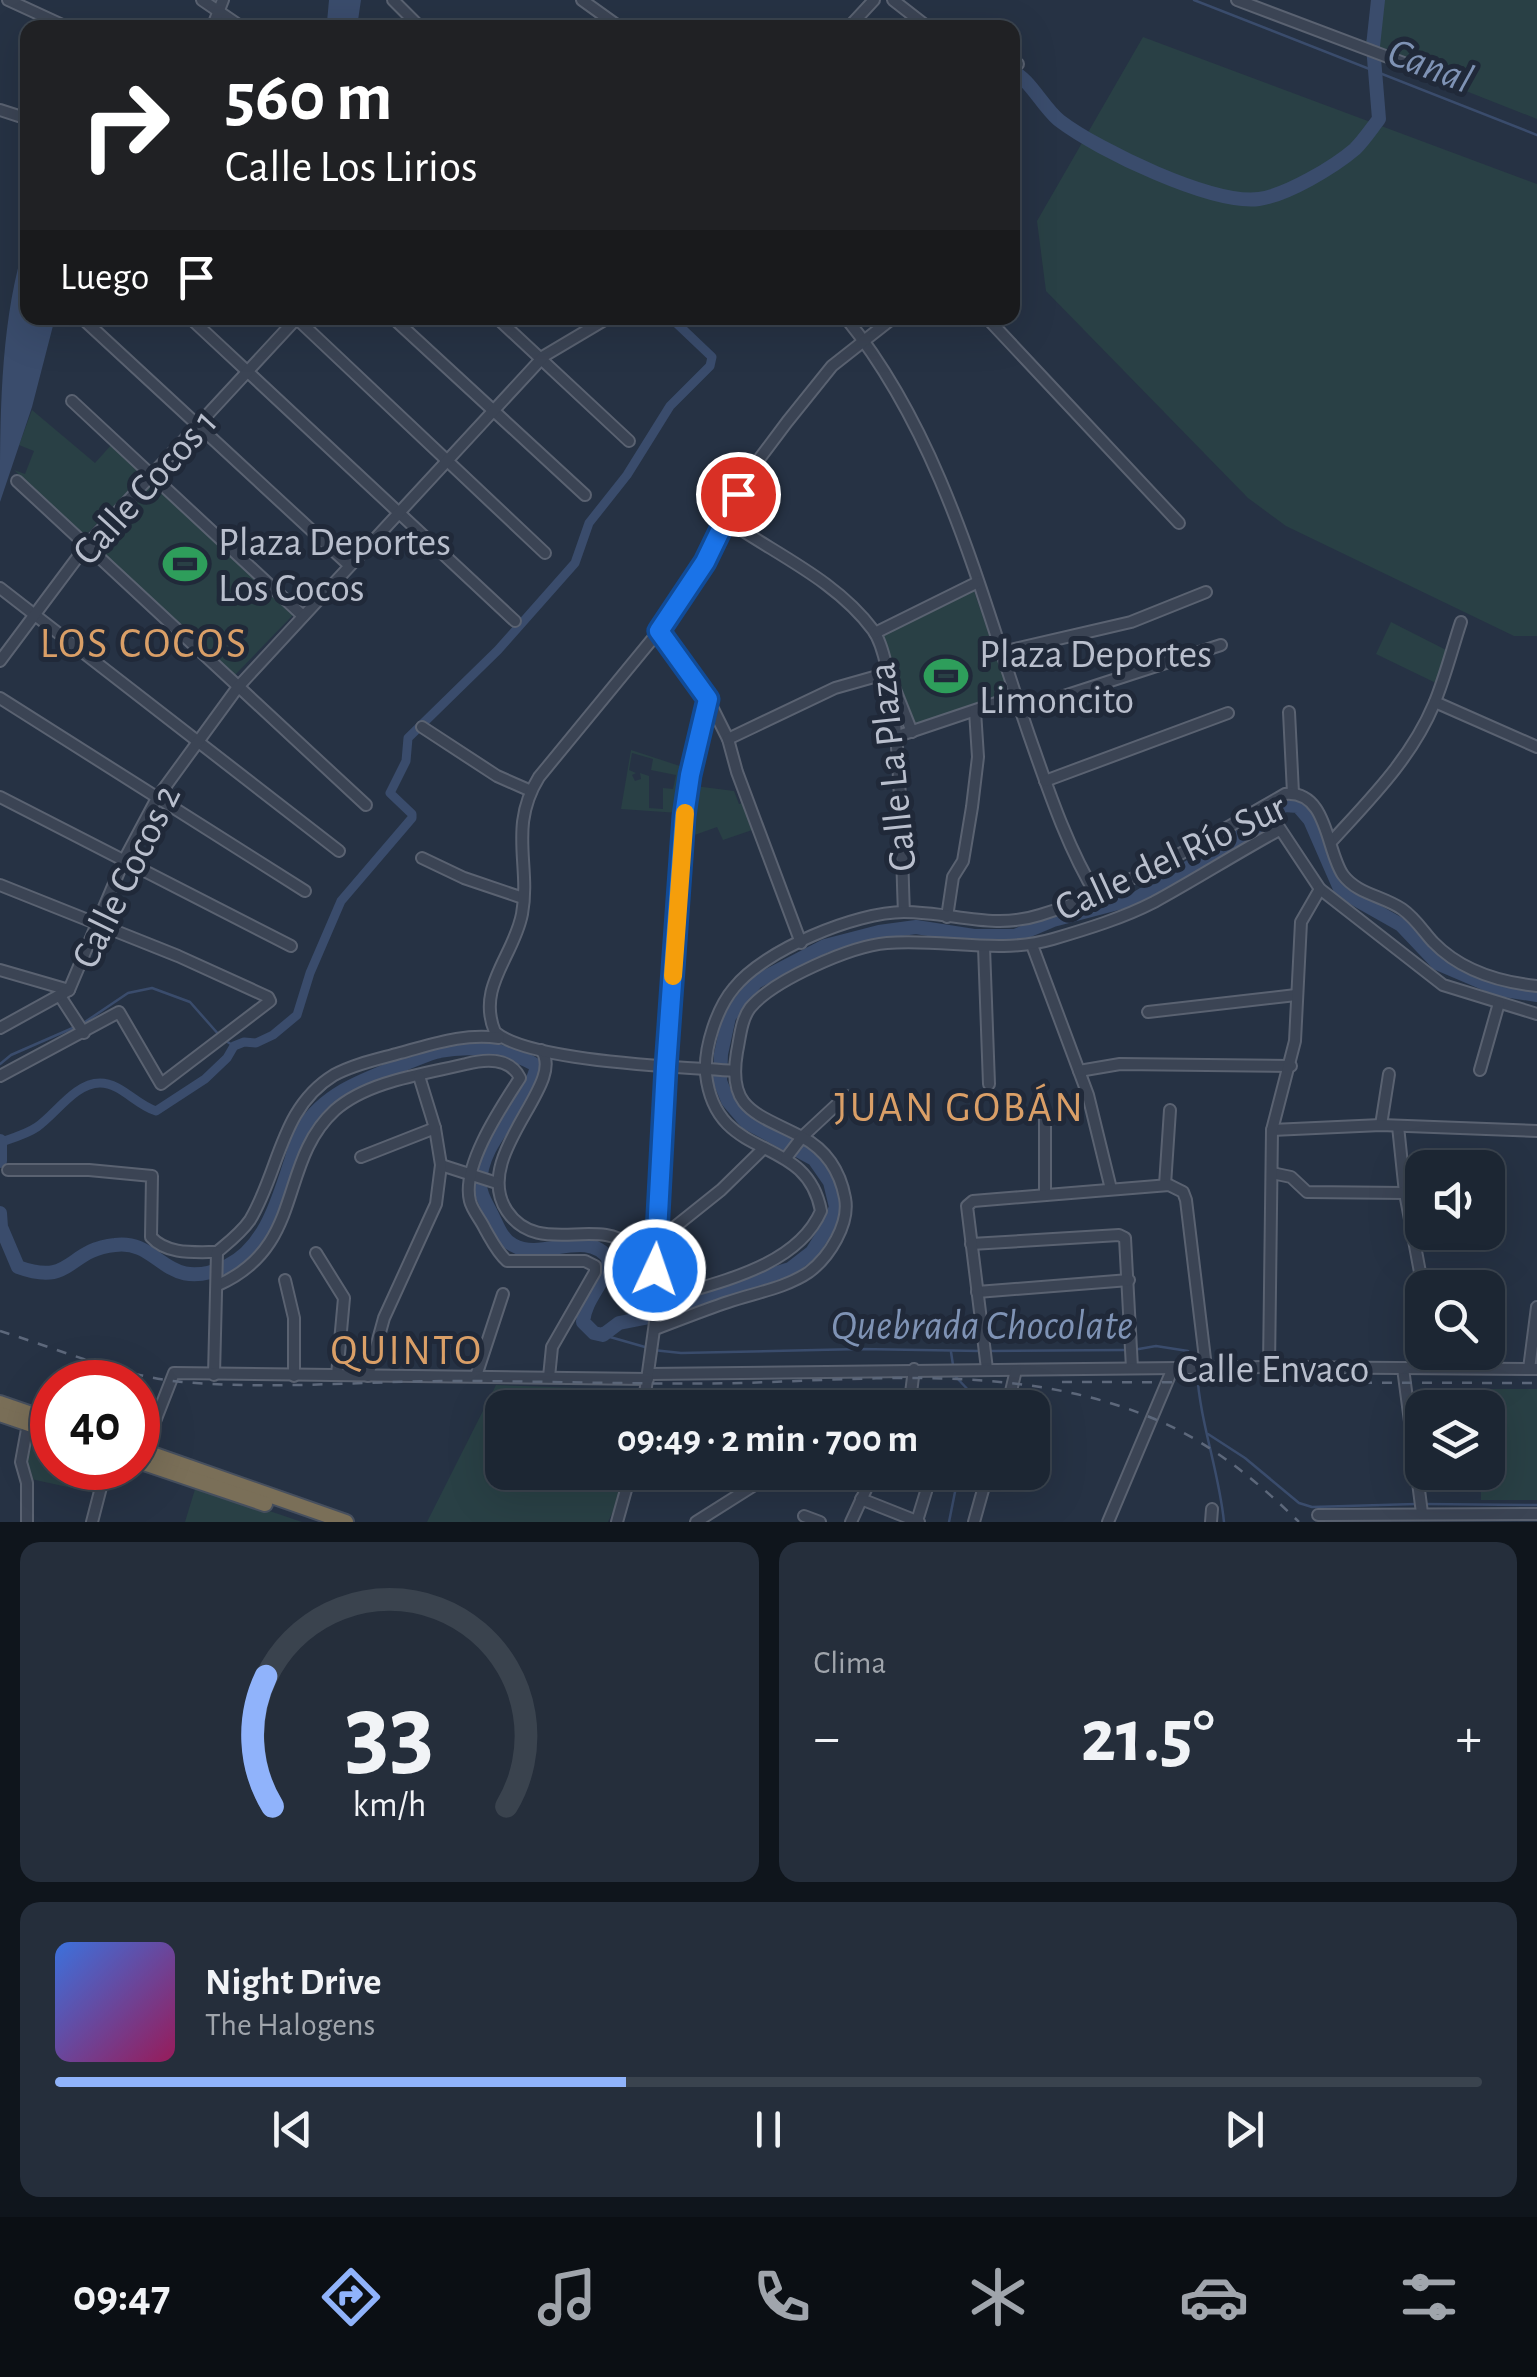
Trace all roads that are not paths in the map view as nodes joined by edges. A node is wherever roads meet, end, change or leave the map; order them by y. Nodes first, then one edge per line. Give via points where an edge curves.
1 (8, 0) edge
2 (202, 0) edge
3 (393, 0) edge
4 (582, 0) edge
5 (874, 0) edge
6 (893, 0) edge
7 (1237, 0) edge
8 (222, 5) edge
9 (52, 20) edge
10 (413, 20) edge
11 (611, 20) edge
12 (855, 20) edge
13 (919, 20) edge
14 (1409, 64) dead end
15 (89, 325) edge
16 (198, 325) edge
17 (290, 325) edge
18 (303, 325) edge
19 (401, 325) edge
20 (505, 325) edge
21 (597, 325) edge
22 (851, 325) edge
23 (883, 325) edge
24 (994, 325) edge
25 (863, 340) junction
26 (542, 359) junction
27 (249, 370) junction
28 (72, 401) dead end
29 (494, 411) junction
30 (198, 426) junction
31 (629, 441) dead end
32 (447, 461) junction
33 (151, 476) junction
34 (17, 482) dead end
35 (585, 495) dead end
36 (400, 512) junction
37 (726, 519) junction
38 (1179, 524) dead end
39 (86, 546) junction
40 (545, 554) dead end
41 (350, 566) junction
42 (978, 582) junction
43 (0, 588) edge
44 (1206, 592) dead end
45 (33, 614) junction
46 (304, 616) junction
47 (515, 621) dead end
48 (1461, 622) dead end
49 (659, 631) junction
50 (876, 633) junction
51 (1221, 645) dead end
52 (1002, 652) junction
53 (0, 662) edge
54 (888, 672) junction
55 (238, 687) junction
56 (1014, 696) junction
57 (0, 698) edge
58 (708, 699) junction
59 (1435, 702) junction
60 (1021, 710) junction
61 (975, 711) junction
62 (1289, 712) dead end
63 (1228, 713) dead end
64 (422, 728) dead end
65 (912, 732) junction
66 (895, 737) junction
67 (728, 739) junction
68 (197, 742) junction
69 (1537, 747) edge
70 (1045, 780) junction
71 (531, 790) junction
72 (1294, 793) junction
73 (0, 797) edge
74 (157, 798) junction
75 (366, 806) dead end
76 (1265, 806) junction
77 (1279, 830) junction
78 (1331, 842) junction
79 (339, 851) dead end
80 (422, 858) dead end
81 (124, 860) junction
82 (0, 886) edge
83 (1320, 889) junction
84 (305, 891) dead end
85 (1097, 896) junction
86 (523, 898) junction
87 (904, 912) junction
88 (947, 917) junction
89 (96, 924) junction
90 (801, 943) junction
91 (1032, 945) junction
92 (291, 946) dead end
93 (984, 947) junction
94 (0, 970) edge
95 (1537, 986) edge
96 (64, 993) junction
97 (1296, 996) junction
98 (1499, 1004) junction
99 (1148, 1012) dead end
100 (1537, 1014) edge
101 (0, 1028) edge
102 (84, 1033) junction
103 (503, 1038) junction
104 (541, 1050) junction
105 (1291, 1066) junction
106 (666, 1067) junction
107 (710, 1069) junction
108 (1480, 1070) dead end
109 (732, 1071) junction
110 (1078, 1071) junction
111 (1389, 1074) dead end
112 (0, 1076) edge
113 (418, 1076) junction
114 (990, 1084) dead end
115 (846, 1096) dead end
116 (1170, 1110) dead end
117 (1044, 1118) dead end
118 (1381, 1125) junction
119 (1398, 1126) junction
120 (434, 1128) junction
121 (1272, 1130) junction
122 (1537, 1132) edge
123 (794, 1146) junction
124 (764, 1148) junction
125 (361, 1157) dead end
126 (441, 1165) junction
127 (8, 1170) dead end
128 (1272, 1173) junction
129 (471, 1174) junction
130 (497, 1183) junction
131 (1405, 1185) edge
132 (1165, 1186) junction
133 (1110, 1189) junction
134 (1405, 1193) edge
135 (1045, 1195) junction
136 (656, 1242) junction
137 (971, 1244) junction
138 (217, 1252) junction
139 (316, 1253) dead end
140 (655, 1270) junction
141 (286, 1280) dead end
142 (1129, 1280) junction
143 (218, 1284) junction
144 (977, 1292) junction
145 (503, 1294) dead end
146 (657, 1305) junction
147 (1537, 1308) edge
148 (655, 1326) junction
149 (1132, 1364) junction
150 (1200, 1367) junction
151 (1269, 1367) junction
152 (1172, 1368) junction
153 (1404, 1368) joint
154 (914, 1369) junction
155 (987, 1369) junction
156 (1505, 1369) edge
157 (1533, 1369) edge
158 (1016, 1370) junction
159 (214, 1376) junction
160 (294, 1376) junction
161 (338, 1376) junction
162 (368, 1376) junction
163 (476, 1376) junction
164 (648, 1376) junction
165 (549, 1377) junction
166 (646, 1390) edge
167 (911, 1390) edge
168 (1011, 1390) edge
169 (0, 1403) edge
170 (160, 1406) edge
171 (30, 1413) edge
172 (0, 1414) edge
173 (28, 1424) joint
174 (160, 1462) edge
175 (160, 1463) edge
176 (100, 1490) edge
177 (626, 1490) edge
178 (745, 1490) edge
179 (866, 1490) edge
180 (927, 1490) edge
181 (983, 1490) edge
182 (861, 1500) junction
183 (1422, 1513) junction
184 (1537, 1514) edge
185 (1318, 1515) dead end
186 (804, 1516) dead end
187 (1509, 1518) edge
188 (918, 1521) edge
189 (27, 1522) edge
190 (92, 1522) edge
191 (319, 1522) edge
192 (346, 1522) edge
193 (617, 1522) edge
194 (696, 1522) edge
195 (820, 1522) edge
196 (851, 1522) edge
197 (974, 1522) edge
198 (1108, 1522) edge

1 - 9 street
2 - 8 street
3 - 10 street
4 - 11 street
5 - 12 street
6 - 13 street
7 - 14 street
15 - 30 street
16 - 27 street
17 - 27 street, Calle Cocos 1
18 - 32 street
19 - 29 street
20 - 26 street
21 - 26 street, Calle Cocos 2
22 - 25 street
23 - 25 street
24 - 38 street
25 - 37 street via 832,366 787,422
25 - 42 street via 908,412
26 - 29 street, Calle Cocos 2
26 - 31 street
27 - 30 street, Calle Cocos 1
27 - 36 street
28 - 33 street
29 - 32 street, Calle Cocos 2
29 - 35 street
30 - 33 street, Calle Cocos 1
30 - 41 street
32 - 36 street, Calle Cocos 2
32 - 40 street
33 - 39 street, Calle Cocos 1
33 - 46 street
34 - 39 street
36 - 41 street, Calle Cocos 2
36 - 47 street
37 - 49 street
37 - 50 street, Calle La Plaza via 836,591
39 - 45 street, Calle Cocos 1
39 - 55 street
41 - 46 street, Calle Cocos 2
42 - 50 street
42 - 52 street
43 - 45 street
44 - 52 street via 1130,622
45 - 53 street, Calle Cocos 1
45 - 68 street
46 - 55 street, Calle Cocos 2
48 - 59 street
49 - 58 street
49 - 71 street
50 - 54 street, Calle La Plaza
51 - 60 street
52 - 56 street
54 - 65 street
54 - 66 street, Calle La Plaza
54 - 67 street via 835,688
55 - 68 street, Calle Cocos 2
55 - 75 street
56 - 60 street
56 - 61 street
57 - 74 street
58 - 67 street
58 - 106 street via 684,816
59 - 69 street
59 - 78 street via 1393,775
60 - 70 street
61 - 65 street
61 - 88 street via 972,807
62 - 72 street
63 - 70 street
64 - 71 street
65 - 66 street
66 - 87 street, Calle La Plaza
67 - 90 street
68 - 74 street, Calle Cocos 2
68 - 79 street
70 - 85 street
71 - 86 street via 521,841
72 - 76 street, Calle del Río Sur
72 - 78 street, Calle del Río Sur via 1321,816
73 - 81 street
74 - 81 street, Calle Cocos 2
74 - 84 street
76 - 77 street
76 - 85 street, Calle del Río Sur
77 - 83 street
77 - 91 street via 1131,912
78 - 95 street, Calle del Río Sur via 1350,883 1412,916 1452,961
80 - 86 street
81 - 89 street, Calle Cocos 2
81 - 92 street
82 - 89 street
83 - 97 street via 1301,922
83 - 98 street via 1443,984
85 - 88 street, Calle del Río Sur via 998,924
86 - 103 street via 491,990 492,1024
87 - 88 street, Calle del Río Sur
87 - 90 street, Calle del Río Sur via 845,923
89 - 96 street, Calle Cocos 2
89 - 102 street via 270,998 161,1084 119,1012
90 - 107 street, Calle del Río Sur via 734,988 717,1019
91 - 93 street
91 - 110 street
93 - 109 street via 887,943 801,973 750,1008
93 - 114 street
94 - 96 street
96 - 101 street, Calle Cocos 2
96 - 102 street
97 - 99 street
97 - 105 street
98 - 100 street
98 - 108 street
102 - 112 street
103 - 104 street
103 - 138 street via 448,1040 362,1064 319,1085 291,1119 248,1223
104 - 106 street
104 - 130 street via 547,1076 519,1120
105 - 110 street via 1120,1064
105 - 121 street
106 - 107 street
106 - 136 street
107 - 109 street
107 - 124 street via 710,1093 725,1124
109 - 123 street via 741,1102
110 - 133 street
111 - 118 street
113 - 120 street
113 - 129 street via 491,1060 518,1073
113 - 143 street via 336,1109 314,1133 286,1214 256,1261
115 - 123 street
116 - 132 street
117 - 135 street
118 - 119 street
118 - 121 street
119 - 122 street
119 - 131 street
120 - 125 street
120 - 126 street
121 - 128 street
123 - 124 street
123 - 146 street via 818,1198 815,1226 772,1262
123 - 148 street via 815,1144 835,1167 846,1206 823,1260 783,1284
124 - 136 street
126 - 129 street
126 - 162 street via 432,1216 384,1318
127 - 138 street via 152,1176 151,1237 159,1246
128 - 134 street via 1291,1177 1308,1192
128 - 151 street
129 - 130 street
129 - 165 street via 470,1202 507,1261 594,1266 552,1347
130 - 140 street via 507,1211 528,1230 617,1238
132 - 133 street
132 - 150 street via 1186,1200
133 - 135 street
135 - 137 street via 973,1201 967,1206
136 - 140 street
137 - 142 street via 1122,1236
137 - 144 street
138 - 143 street
139 - 161 street via 344,1298
140 - 146 street
141 - 160 street
142 - 144 street
142 - 149 street
143 - 159 street
144 - 155 street
145 - 163 street
146 - 148 street
147 - 157 street
148 - 164 street
149 - 152 street, Calle Envaco
149 - 158 street, Calle Envaco
150 - 151 street, Calle Envaco
150 - 152 street, Calle Envaco
151 - 153 street, Calle Envaco
152 - 198 street
153 - 183 street
154 - 155 street, Calle Envaco
154 - 164 street, Calle Envaco
154 - 167 street
155 - 158 street, Calle Envaco
156 - 157 street, Calle Envaco
158 - 168 street
159 - 160 street, Calle Envaco
159 - 170 street, Calle Envaco via 174,1373
160 - 161 street, Calle Envaco
161 - 162 street, Calle Envaco
162 - 163 street, Calle Envaco
163 - 165 street, Calle Envaco
164 - 165 street, Calle Envaco
164 - 166 street
169 - 171 highway
172 - 173 highway
173 - 189 street via 21,1462
174 - 192 highway
175 - 191 highway
176 - 190 street
177 - 193 street
178 - 194 street
179 - 182 street
180 - 188 street
181 - 197 street
182 - 188 street
182 - 196 street
183 - 185 street
183 - 187 street
184 - 187 street
186 - 195 street

